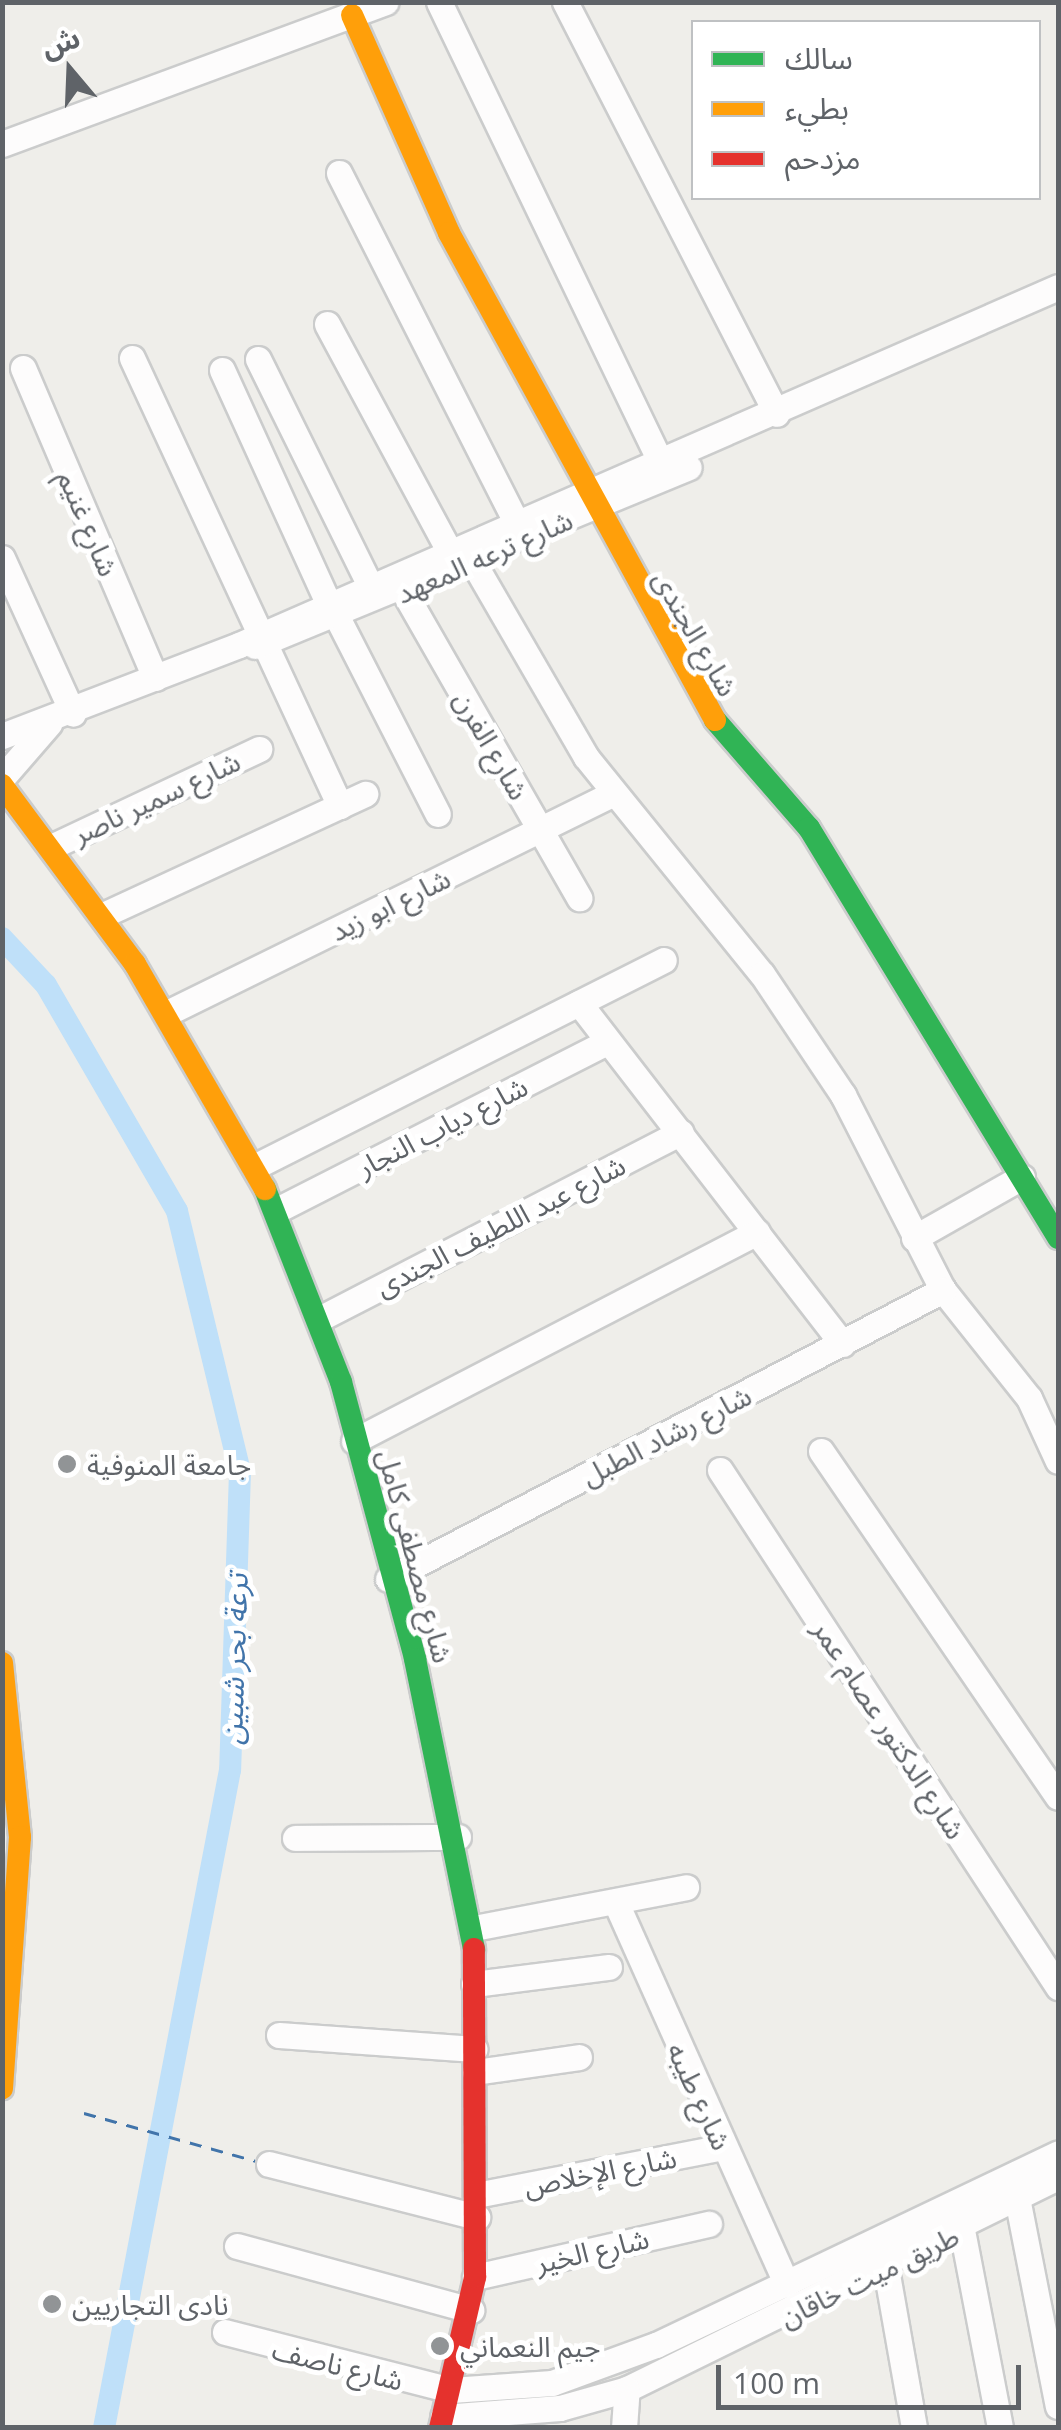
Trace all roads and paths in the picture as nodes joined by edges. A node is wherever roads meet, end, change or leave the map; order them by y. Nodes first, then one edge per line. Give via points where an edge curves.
1 (386, 2) edge
2 (439, 2) edge
3 (565, 2) edge
4 (352, 15) junction
5 (2, 144) edge
6 (339, 173) dead end
7 (1058, 287) edge
8 (327, 324) dead end
9 (132, 358) dead end
10 (258, 359) dead end
11 (23, 368) dead end
12 (222, 370) dead end
13 (776, 414) junction
14 (718, 440) junction
15 (660, 460) junction
16 (587, 500) junction
17 (515, 520) junction
18 (448, 549) junction
19 (2, 558) edge
20 (474, 562) junction
21 (425, 570) junction
22 (368, 582) junction
23 (404, 592) junction
24 (332, 610) junction
25 (251, 642) junction
26 (155, 678) junction
27 (73, 714) junction
28 (49, 724) junction
29 (2, 736) edge
30 (260, 749) dead end
31 (2, 781) edge
32 (365, 794) dead end
33 (613, 794) junction
34 (340, 806) junction
35 (438, 814) dead end
36 (540, 830) junction
37 (52, 846) junction
38 (579, 898) dead end
39 (104, 915) junction
40 (664, 960) dead end
41 (580, 1002) junction
42 (167, 1014) junction
43 (607, 1042) junction
44 (681, 1132) junction
45 (254, 1168) junction
46 (1022, 1177) junction
47 (276, 1210) junction
48 (756, 1232) junction
49 (914, 1238) junction
50 (1058, 1238) edge
51 (942, 1290) junction
52 (320, 1319) junction
53 (843, 1344) junction
54 (354, 1442) junction
55 (822, 1451) dead end
56 (1058, 1461) edge
57 (720, 1470) dead end
58 (388, 1579) junction
59 (2, 1663) edge
60 (1058, 1797) edge
61 (458, 1837) junction
62 (295, 1838) dead end
63 (686, 1887) dead end
64 (618, 1906) junction
65 (474, 1928) junction
66 (609, 1967) dead end
67 (474, 1984) junction
68 (1058, 1988) edge
69 (279, 2036) dead end
70 (579, 2057) dead end
71 (475, 2060) junction
72 (2, 2088) edge
73 (723, 2147) junction
74 (1058, 2153) edge
75 (268, 2164) dead end
76 (1058, 2176) edge
77 (1018, 2203) junction
78 (476, 2206) junction
79 (709, 2224) dead end
80 (962, 2230) junction
81 (237, 2246) dead end
82 (885, 2263) junction
83 (475, 2277) junction
84 (786, 2284) junction
85 (471, 2310) junction
86 (226, 2332) dead end
87 (627, 2389) junction
88 (452, 2390) junction
89 (1058, 2406) edge
90 (441, 2422) edge
91 (624, 2428) edge
92 (914, 2428) edge
93 (1000, 2428) edge

1 - 4 street
2 - 15 street
3 - 13 street
4 - 5 street
4 - 16 main road, شارع الجندى via 449,233
6 - 17 street
7 - 13 street, شارع ترعه المعهد
8 - 18 street
9 - 25 street
10 - 22 street
11 - 26 street, شارع غنيم
12 - 24 street
13 - 14 street, شارع ترعه المعهد
14 - 15 street, شارع ترعه المعهد
14 - 16 street, شارع ترعه المعهد via 692,466
15 - 16 street, شارع ترعه المعهد
16 - 17 street, شارع ترعه المعهد
16 - 20 street, شارع ترعه المعهد
16 - 46 main road, شارع الجندى via 714,724 809,828
17 - 18 street, شارع ترعه المعهد
18 - 21 street, شارع ترعه المعهد
19 - 27 street
20 - 21 street, شارع ترعه المعهد
20 - 33 street
21 - 22 street, شارع ترعه المعهد
21 - 23 street, شارع ترعه المعهد
22 - 24 street, شارع ترعه المعهد
23 - 24 street, شارع ترعه المعهد
23 - 36 street, شارع الفرن
24 - 25 street, شارع ترعه المعهد
24 - 35 street
25 - 26 street, شارع ترعه المعهد
25 - 34 street
26 - 27 street, شارع ترعه المعهد
27 - 28 street, شارع ترعه المعهد
28 - 29 street, شارع ترعه المعهد
28 - 31 street, شارع ترعه المعهد
30 - 37 street, شارع سمير ناصر
31 - 37 main road, شارع مصطفى كامل
32 - 34 street
33 - 36 street, شارع ابو زيد
33 - 49 street via 807,1040
34 - 39 street
36 - 38 street, شارع الفرن
36 - 42 street, شارع ابو زيد
37 - 39 main road, شارع مصطفى كامل
39 - 42 main road, شارع مصطفى كامل
40 - 41 street
41 - 43 street
41 - 45 street
42 - 45 main road, شارع مصطفى كامل
43 - 44 street
43 - 47 street, شارع دياب النجار
44 - 48 street
44 - 52 street, شارع عبد اللطيف الجندى
45 - 47 main road, شارع مصطفى كامل
46 - 49 street
46 - 50 main road, شارع الجندى
47 - 52 main road, شارع مصطفى كامل
48 - 53 street
48 - 54 street
49 - 51 street
51 - 53 street, شارع رشاد الطبل
51 - 56 street via 1029,1398
52 - 54 main road, شارع مصطفى كامل
53 - 58 street, شارع رشاد الطبل
54 - 58 main road, شارع مصطفى كامل
55 - 60 street
57 - 68 street, شارع الدكتور عصام عمر
58 - 61 main road, شارع مصطفى كامل
59 - 72 main road via 20,1837
61 - 62 street
61 - 65 main road, شارع مصطفى كامل
63 - 64 street
64 - 65 street
64 - 73 street, شارع طيبه
65 - 67 main road, شارع مصطفى كامل
66 - 67 street
67 - 71 main road, شارع مصطفى كامل
69 - 71 street
70 - 71 street
71 - 78 main road, شارع مصطفى كامل
73 - 78 street, شارع الإخلاص
73 - 84 street, شارع طيبه
74 - 84 street, طريق ميت خاقان
75 - 78 street
76 - 77 street, طريق ميت خاقان
77 - 80 street, طريق ميت خاقان
77 - 89 street
78 - 83 main road, شارع مصطفى كامل
79 - 83 street, شارع الخير
80 - 82 street, طريق ميت خاقان
80 - 93 street
81 - 85 street
82 - 87 street, طريق ميت خاقان
82 - 92 street
83 - 85 main road, شارع مصطفى كامل
84 - 88 street, طريق ميت خاقان via 580,2375
85 - 88 main road, شارع مصطفى كامل
86 - 88 street, شارع ناصف
87 - 90 street, طريق ميت خاقان via 560,2408
87 - 91 street
88 - 90 main road, شارع مصطفى كامل

